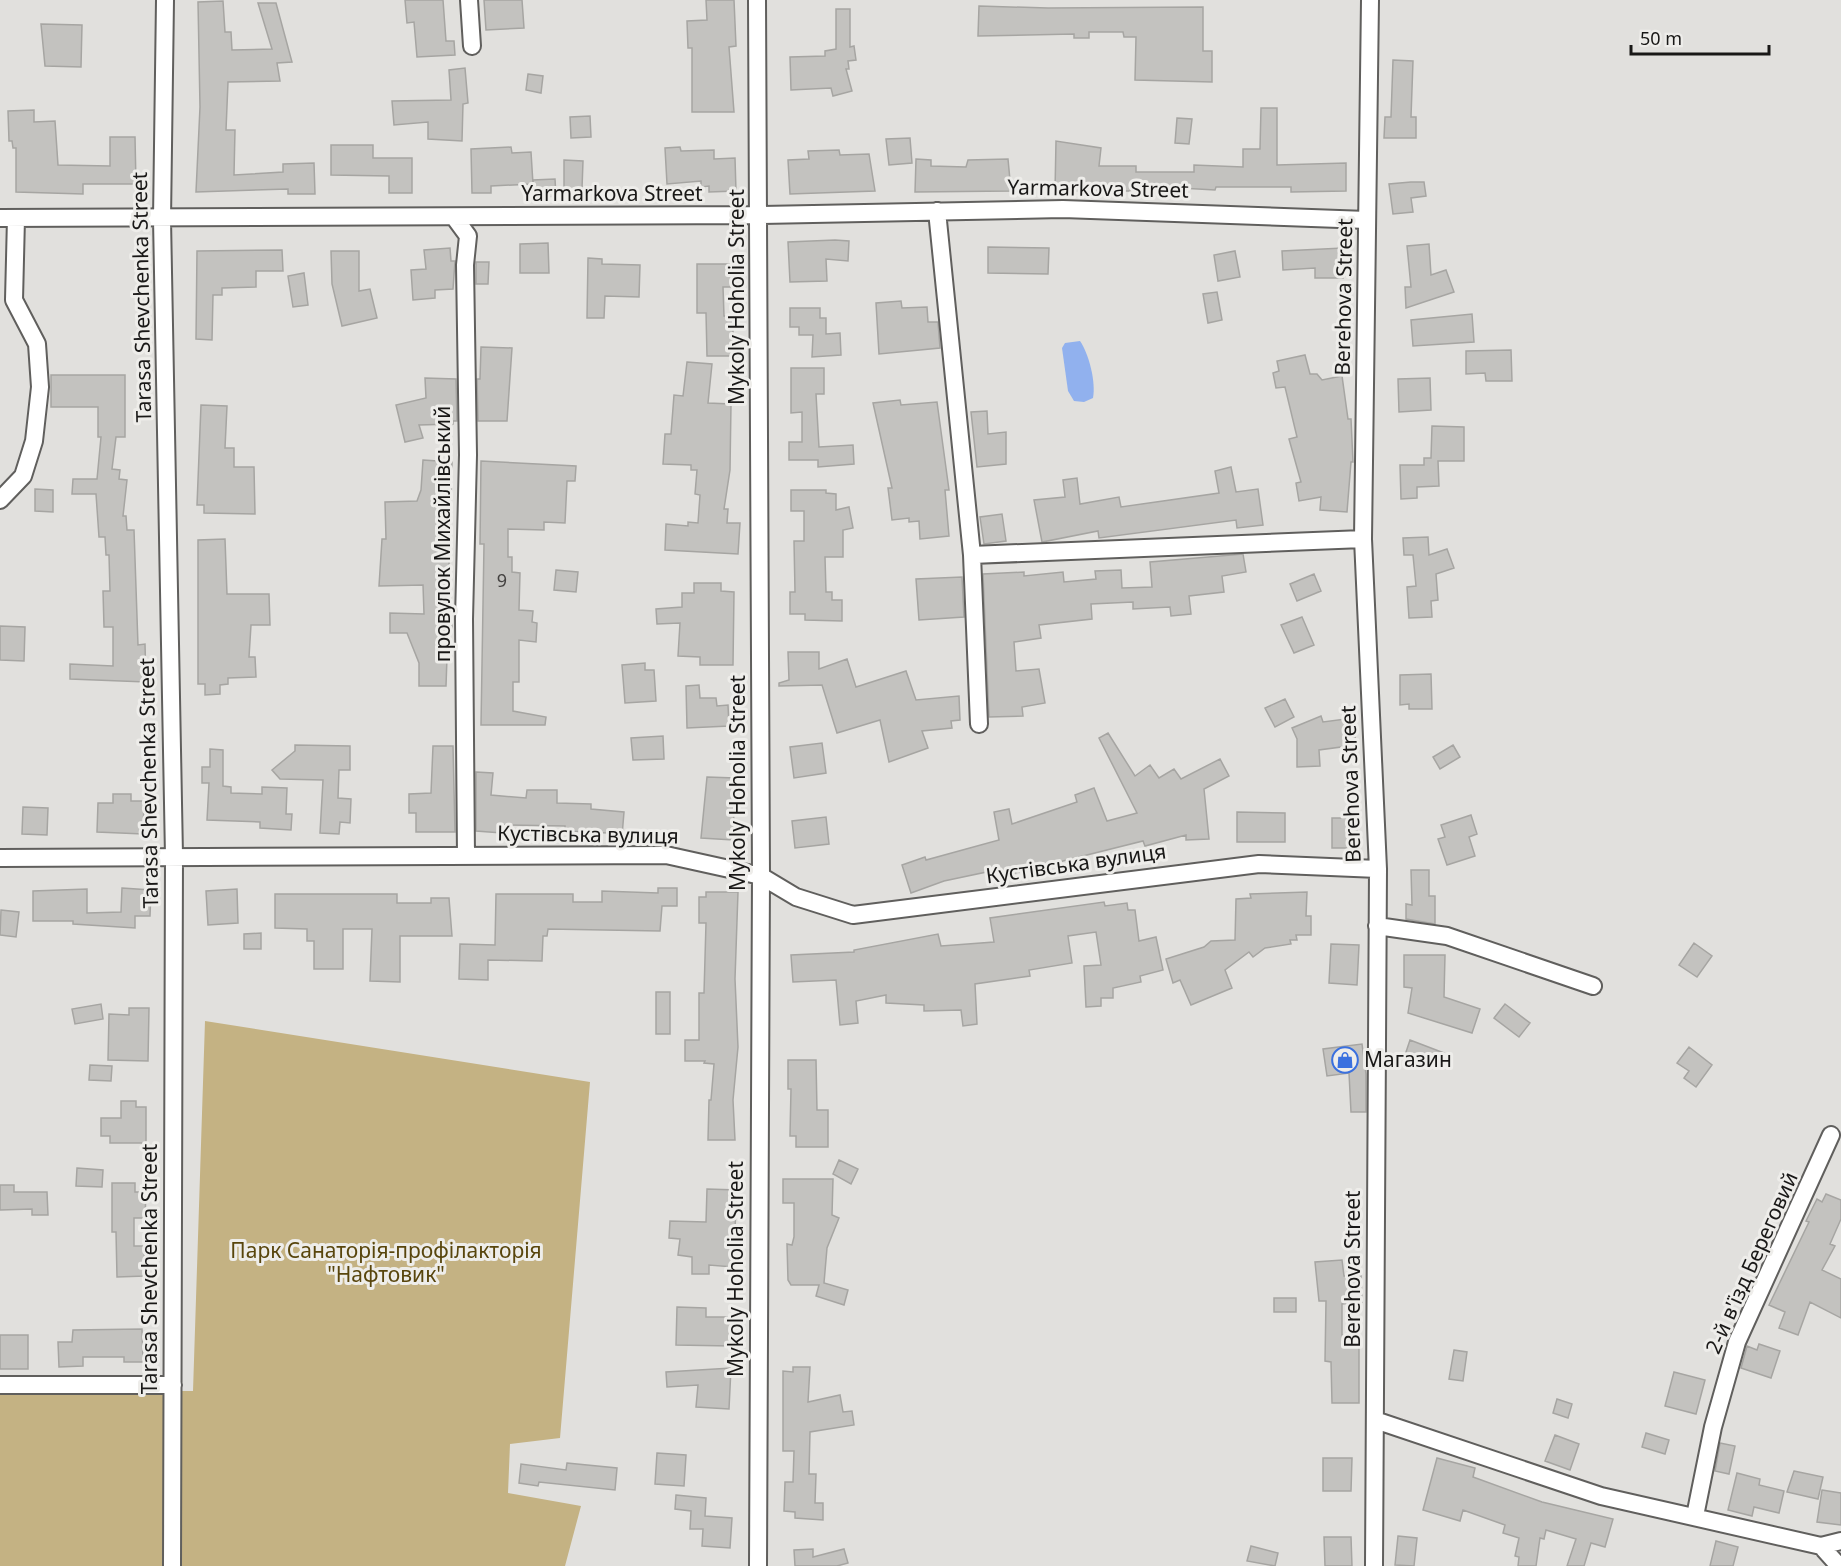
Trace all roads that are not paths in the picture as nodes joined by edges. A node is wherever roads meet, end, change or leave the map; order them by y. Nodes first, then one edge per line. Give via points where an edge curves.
1 (165, 0) edge
2 (469, 0) edge
3 (757, 0) edge
4 (1370, 0) edge
5 (472, 46) dead end
6 (937, 212) junction
7 (759, 215) junction
8 (454, 217) junction
9 (8, 218) edge
10 (162, 219) junction
11 (1367, 219) junction
12 (0, 500) edge
13 (1363, 539) junction
14 (972, 555) junction
15 (979, 724) dead end
16 (174, 856) junction
17 (466, 856) junction
18 (0, 858) edge
19 (1378, 869) junction
20 (761, 876) junction
21 (1377, 926) junction
22 (1593, 986) dead end
23 (1831, 1135) dead end
24 (0, 1385) edge
25 (173, 1385) junction
26 (1375, 1420) junction
27 (1695, 1516) junction
28 (1841, 1541) edge
29 (1821, 1546) junction
30 (172, 1566) edge
31 (758, 1566) edge
32 (1374, 1566) edge
33 (1839, 1566) edge

1 - 10 street, Tarasa Shevchenka Street
2 - 5 street
3 - 7 street, Mykoly Hoholia Street
4 - 11 street, Berehova Street
6 - 7 street, Yarmarkova Street
6 - 11 street, Yarmarkova Street via 1063,209
6 - 14 street
7 - 8 street, Yarmarkova Street
7 - 20 street, Mykoly Hoholia Street
8 - 10 street, Yarmarkova Street
8 - 17 street, провулок Михайлівський via 468,236
9 - 10 street, Yarmarkova Street
9 - 12 street via 14,300 38,344 40,387 34,441 23,476
10 - 16 street, Tarasa Shevchenka Street
11 - 13 street, Berehova Street
13 - 14 street
13 - 19 street, Berehova Street
14 - 15 street
16 - 17 street, Кустівська вулиця
16 - 18 street, Кустівська вулиця
16 - 25 street, Tarasa Shevchenka Street
17 - 20 street, Кустівська вулиця via 666,855
19 - 20 street, Кустівська вулиця via 1259,864 853,915 796,897
19 - 21 street, Berehova Street
20 - 31 street, Mykoly Hoholia Street
21 - 22 street via 1447,936
21 - 26 street, Berehova Street
23 - 27 street, 2-й в'їзд Береговий via 1737,1342 1713,1426
24 - 25 street
25 - 30 street, Tarasa Shevchenka Street
26 - 27 street via 1601,1496
26 - 32 street, Berehova Street
27 - 29 street
28 - 29 street
29 - 33 street

